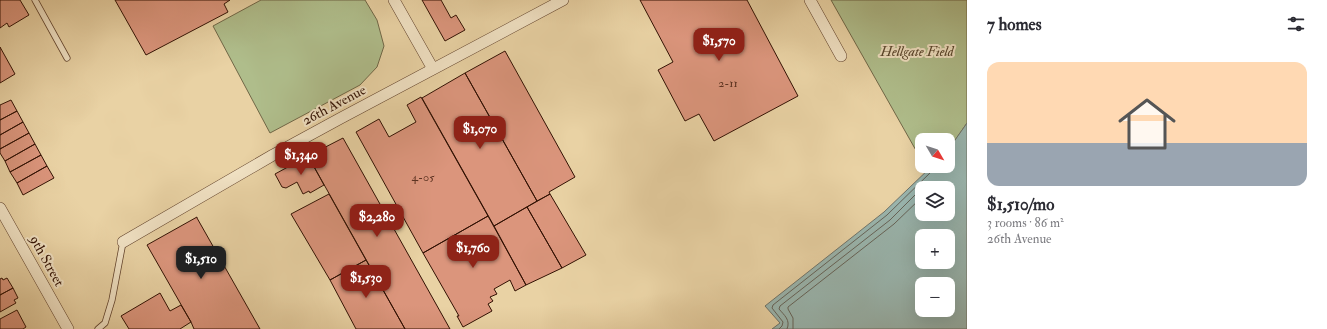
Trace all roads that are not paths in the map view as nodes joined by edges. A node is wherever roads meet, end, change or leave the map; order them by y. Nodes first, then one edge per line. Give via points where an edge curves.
1 (35, 0) edge
2 (394, 0) edge
3 (563, 0) edge
4 (810, 0) edge
5 (841, 56) dead end
6 (67, 58) dead end
7 (432, 69) junction
8 (0, 208) edge
9 (123, 242) joint
10 (68, 329) edge
11 (98, 329) edge

1 - 6 lane
2 - 7 street
3 - 7 street, 26th Avenue
4 - 5 street
7 - 9 street, 26th Avenue via 273,155
8 - 10 street, 9th Street
9 - 11 lane via 112,300 105,324

